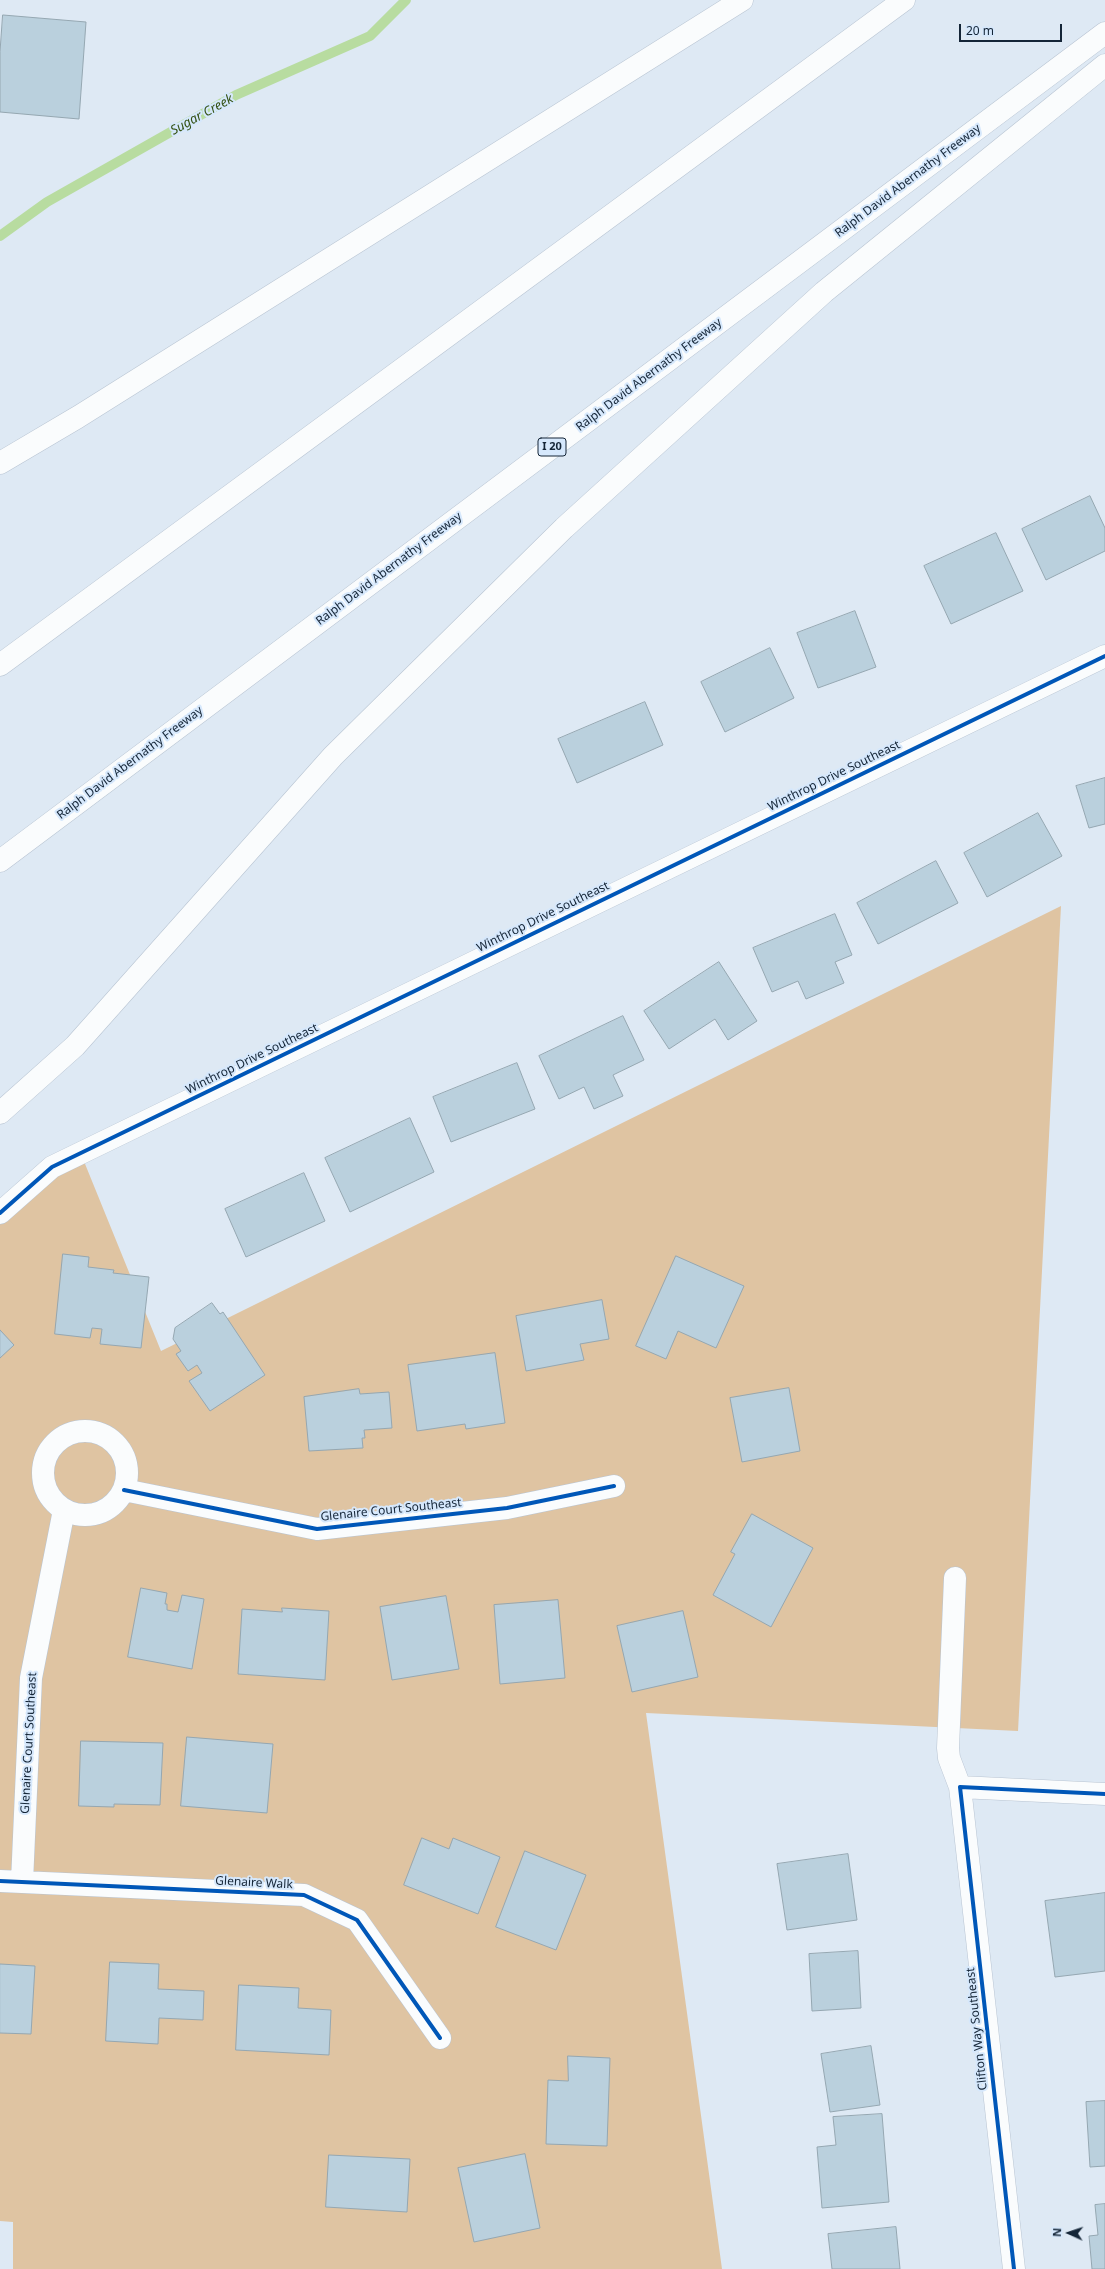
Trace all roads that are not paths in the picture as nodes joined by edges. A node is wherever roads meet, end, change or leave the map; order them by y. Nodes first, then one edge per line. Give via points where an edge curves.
1 (742, 0) edge
2 (904, 0) edge
3 (1105, 33) edge
4 (1105, 65) edge
5 (0, 463) edge
6 (1105, 656) edge
7 (0, 665) edge
8 (0, 861) edge
9 (0, 1113) edge
10 (0, 1213) edge
11 (614, 1486) dead end
12 (124, 1490) junction
13 (64, 1510) junction
14 (955, 1578) dead end
15 (960, 1787) junction
16 (1105, 1794) edge
17 (0, 1881) edge
18 (22, 1882) junction
19 (440, 2038) dead end
20 (1014, 2269) edge

1 - 5 main road via 78,417
2 - 7 main road
3 - 8 main road, Ralph David Abernathy Freeway / I 20
4 - 9 main road via 824,292 564,528 333,756 75,1046
6 - 10 main road, Winthrop Drive Southeast via 52,1167
11 - 12 main road, Glenaire Court Southeast via 507,1508 317,1529
12 - 13 main road via 116,1502 105,1511 92,1515 77,1515
12 - 13 main road via 127,1477 126,1463 121,1450 112,1439 99,1432 71,1432 49,1449 43,1462 45,1490 53,1502
13 - 18 main road, Glenaire Court Southeast via 31,1678
14 - 15 main road, Clifton Way Southeast via 948,1748
15 - 16 main road
15 - 20 main road, Clifton Way Southeast
17 - 18 main road, Glenaire Walk
18 - 19 main road, Glenaire Walk via 304,1895 357,1920

